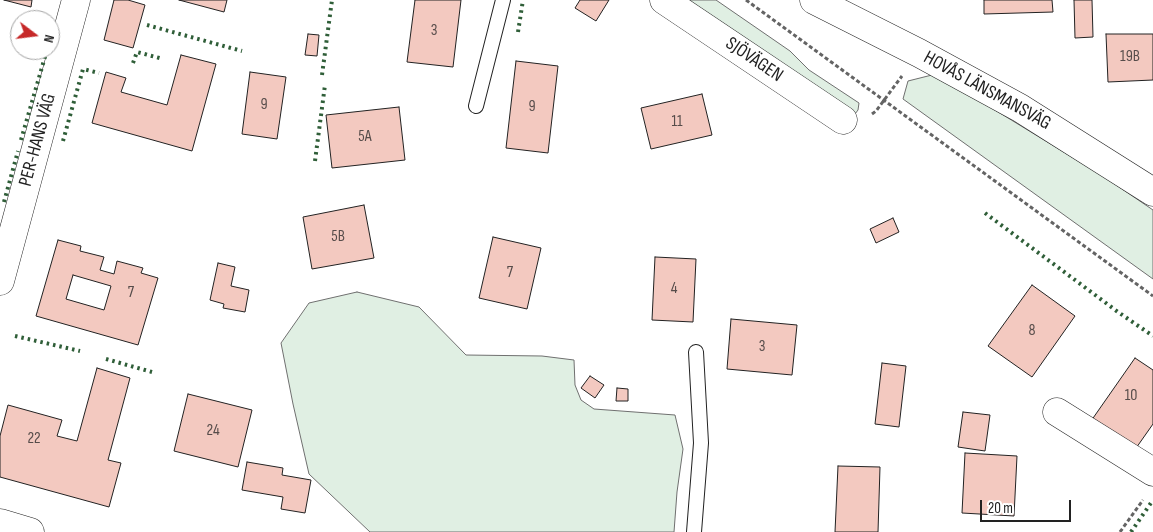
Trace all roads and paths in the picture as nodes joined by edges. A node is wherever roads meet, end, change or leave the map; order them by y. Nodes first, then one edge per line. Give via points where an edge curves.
1 (76, 0) edge
2 (503, 0) edge
3 (664, 0) edge
4 (746, 0) edge
5 (814, 0) edge
6 (919, 53) junction
7 (884, 100) junction
8 (476, 106) dead end
9 (843, 120) joint
10 (1153, 192) edge
11 (0, 281) edge
12 (1153, 296) edge
13 (696, 352) dead end
14 (1057, 412) dead end
15 (1150, 482) edge
16 (0, 522) edge
17 (30, 532) edge
18 (694, 532) edge
19 (1120, 532) edge

1 - 11 street, PER-HANS VÄG
2 - 8 lane
3 - 9 street, SJÖVÄGEN
4 - 7 path
5 - 6 street, HOVÅS LÄNSMANSVÄG
6 - 7 path
6 - 10 street, HOVÅS LÄNSMANSVÄG via 1020,108
7 - 9 path via 876,111 861,120
7 - 12 path
13 - 18 lane via 701,443
14 - 15 street
15 - 19 path
16 - 17 street

